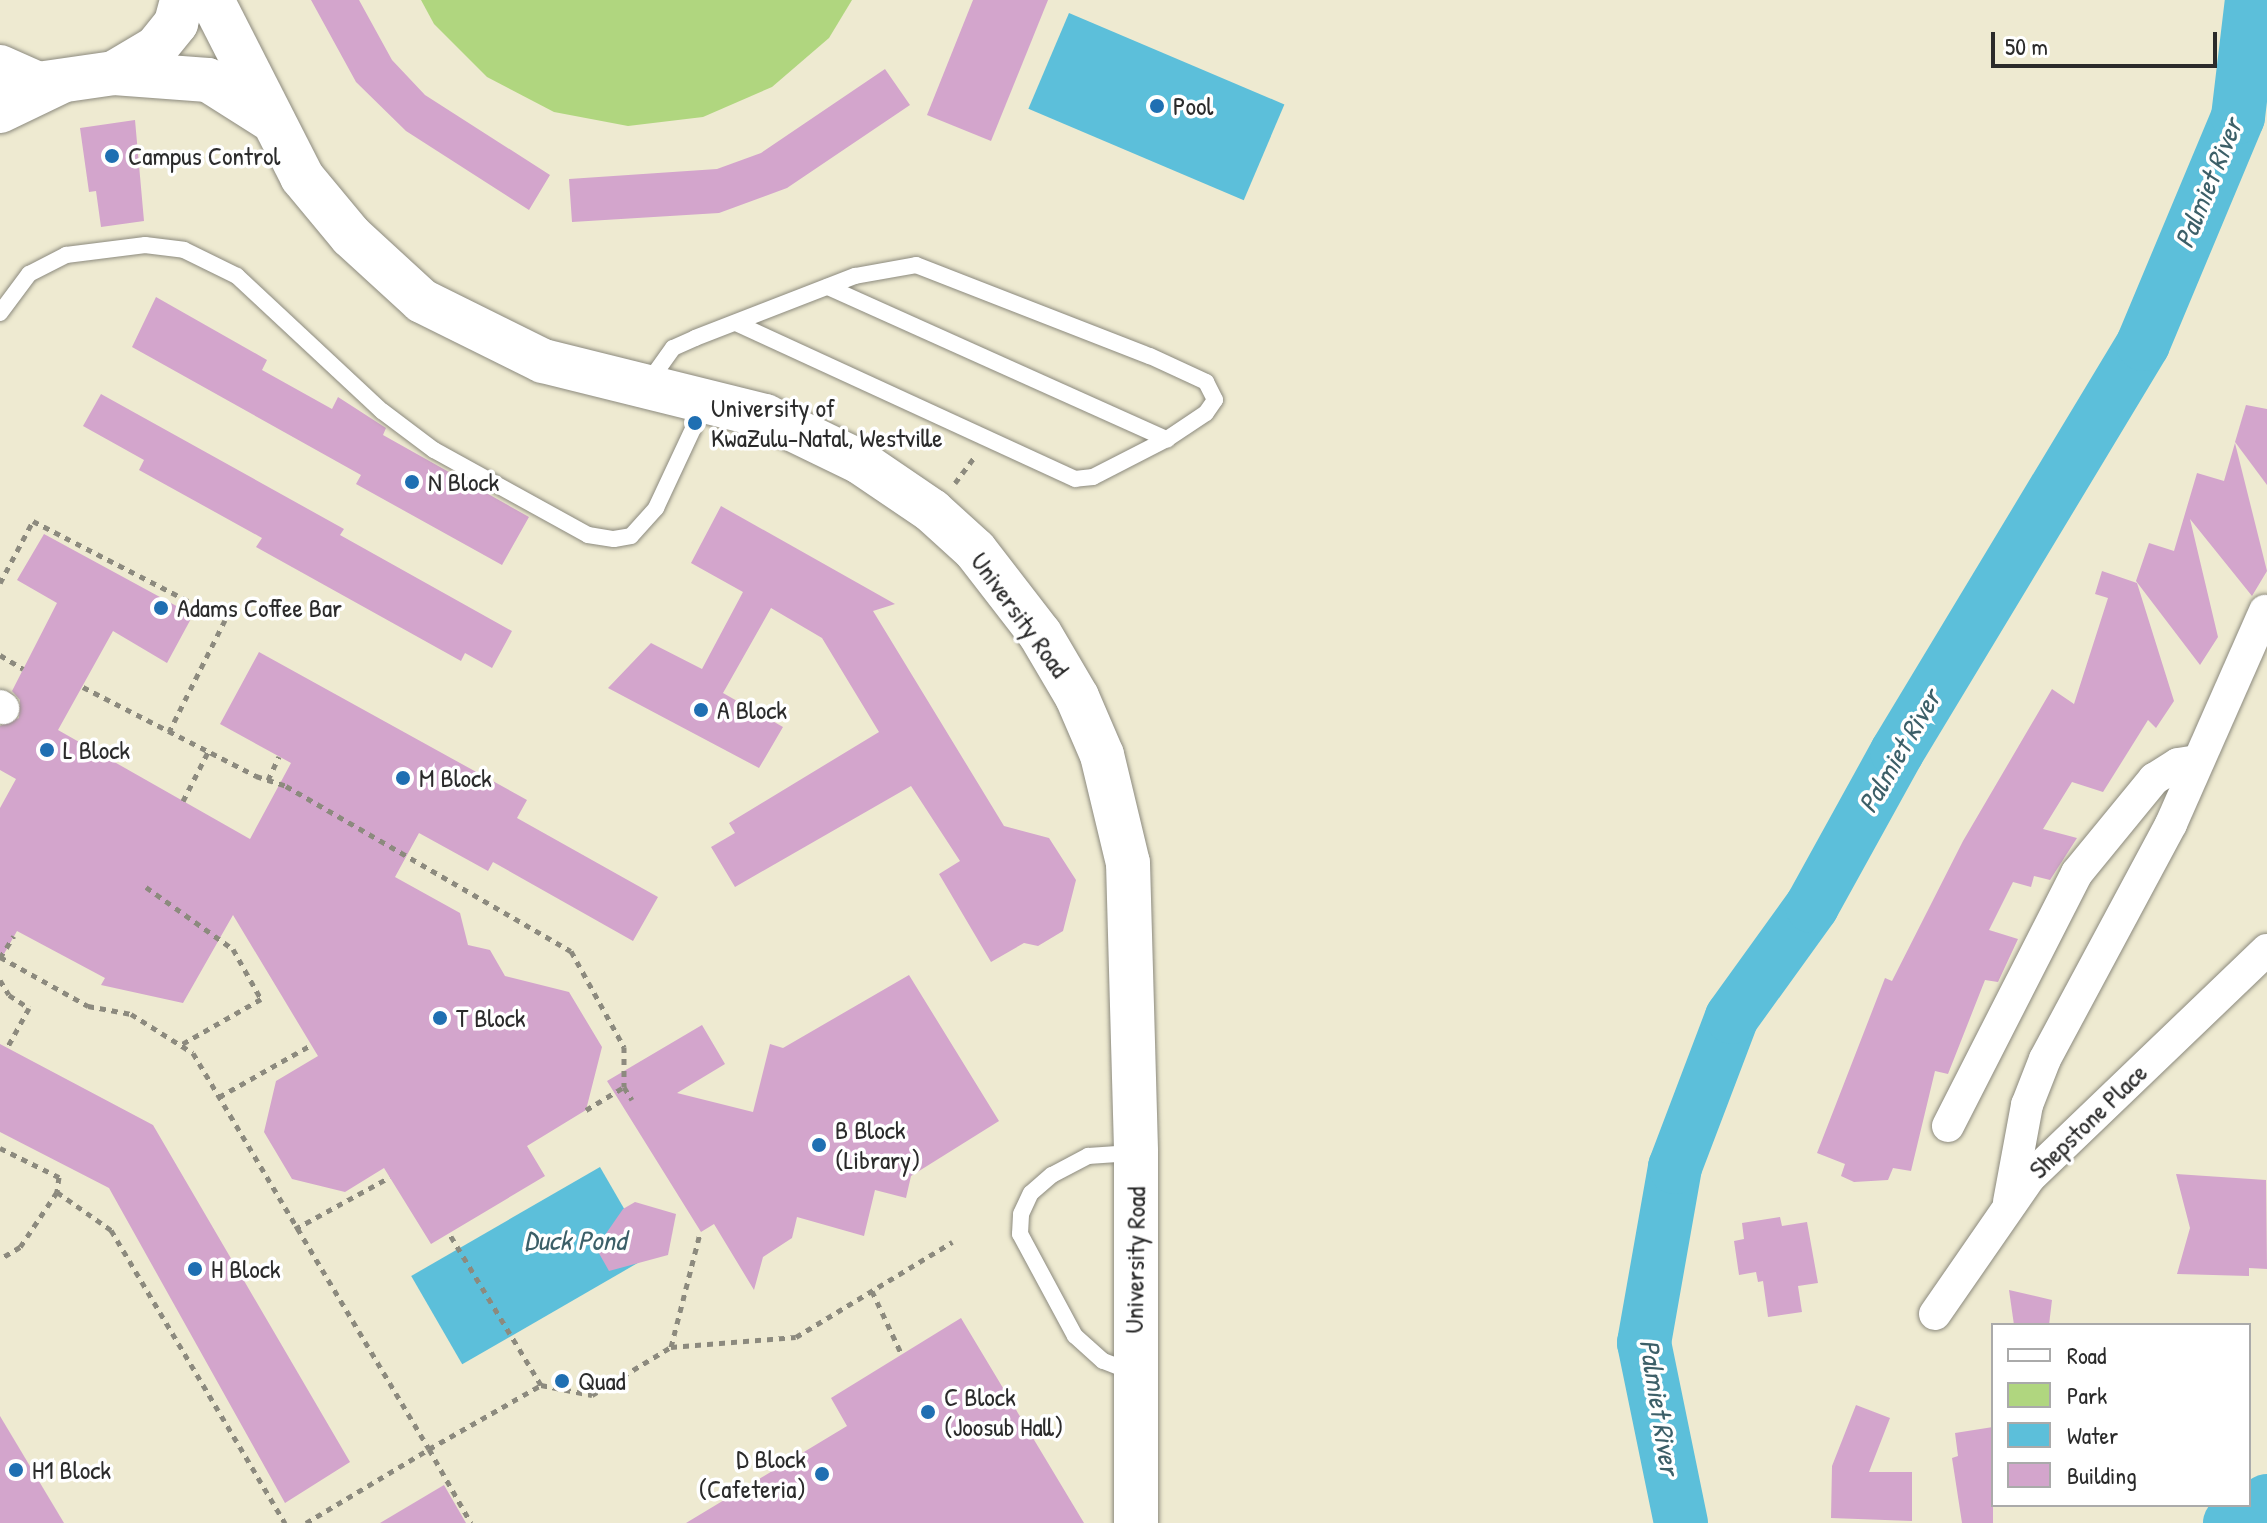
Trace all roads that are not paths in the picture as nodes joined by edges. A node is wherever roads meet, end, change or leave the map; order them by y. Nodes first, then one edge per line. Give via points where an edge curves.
1 (182, 0) edge
2 (212, 0) edge
3 (0, 67) edge
4 (114, 73) junction
5 (60, 82) junction
6 (0, 111) edge
7 (268, 118) junction
8 (828, 287) junction
9 (0, 313) edge
10 (736, 323) junction
11 (648, 383) junction
12 (698, 397) junction
13 (1167, 439) junction
14 (2265, 611) edge
15 (2196, 761) junction
16 (2267, 950) edge
17 (1948, 1126) dead end
18 (1136, 1152) junction
19 (2009, 1202) junction
20 (1935, 1314) dead end
21 (1133, 1372) junction
22 (1136, 1523) edge

1 - 4 street via 176,23 156,48
2 - 7 street, University Road
3 - 5 street via 38,84
4 - 5 street
4 - 7 street, University Road via 208,80
5 - 6 street
7 - 11 street, University Road via 302,177 351,236 422,301 543,361
8 - 10 lane
8 - 13 lane
8 - 13 lane via 855,276 916,265 1150,356 1214,391 1215,400 1206,413
9 - 12 lane via 29,274 66,255 145,245 184,250 237,276 422,442 588,535 614,539 631,536 656,508 693,429
10 - 11 lane via 673,348
10 - 13 lane via 1075,479 1104,472
11 - 12 street, University Road
12 - 18 street, University Road via 815,438 932,511 998,577 1077,697 1102,755 1128,863
14 - 15 street
15 - 17 street via 2154,779 2077,873
15 - 19 street via 2164,837 2045,1059 2027,1105
16 - 19 street, Shepstone Place via 2059,1147
18 - 21 street, University Road
18 - 21 lane via 1088,1156 1052,1175 1031,1193 1021,1214 1020,1234 1075,1336 1103,1361
19 - 20 street, Shepstone Place
21 - 22 street, University Road

